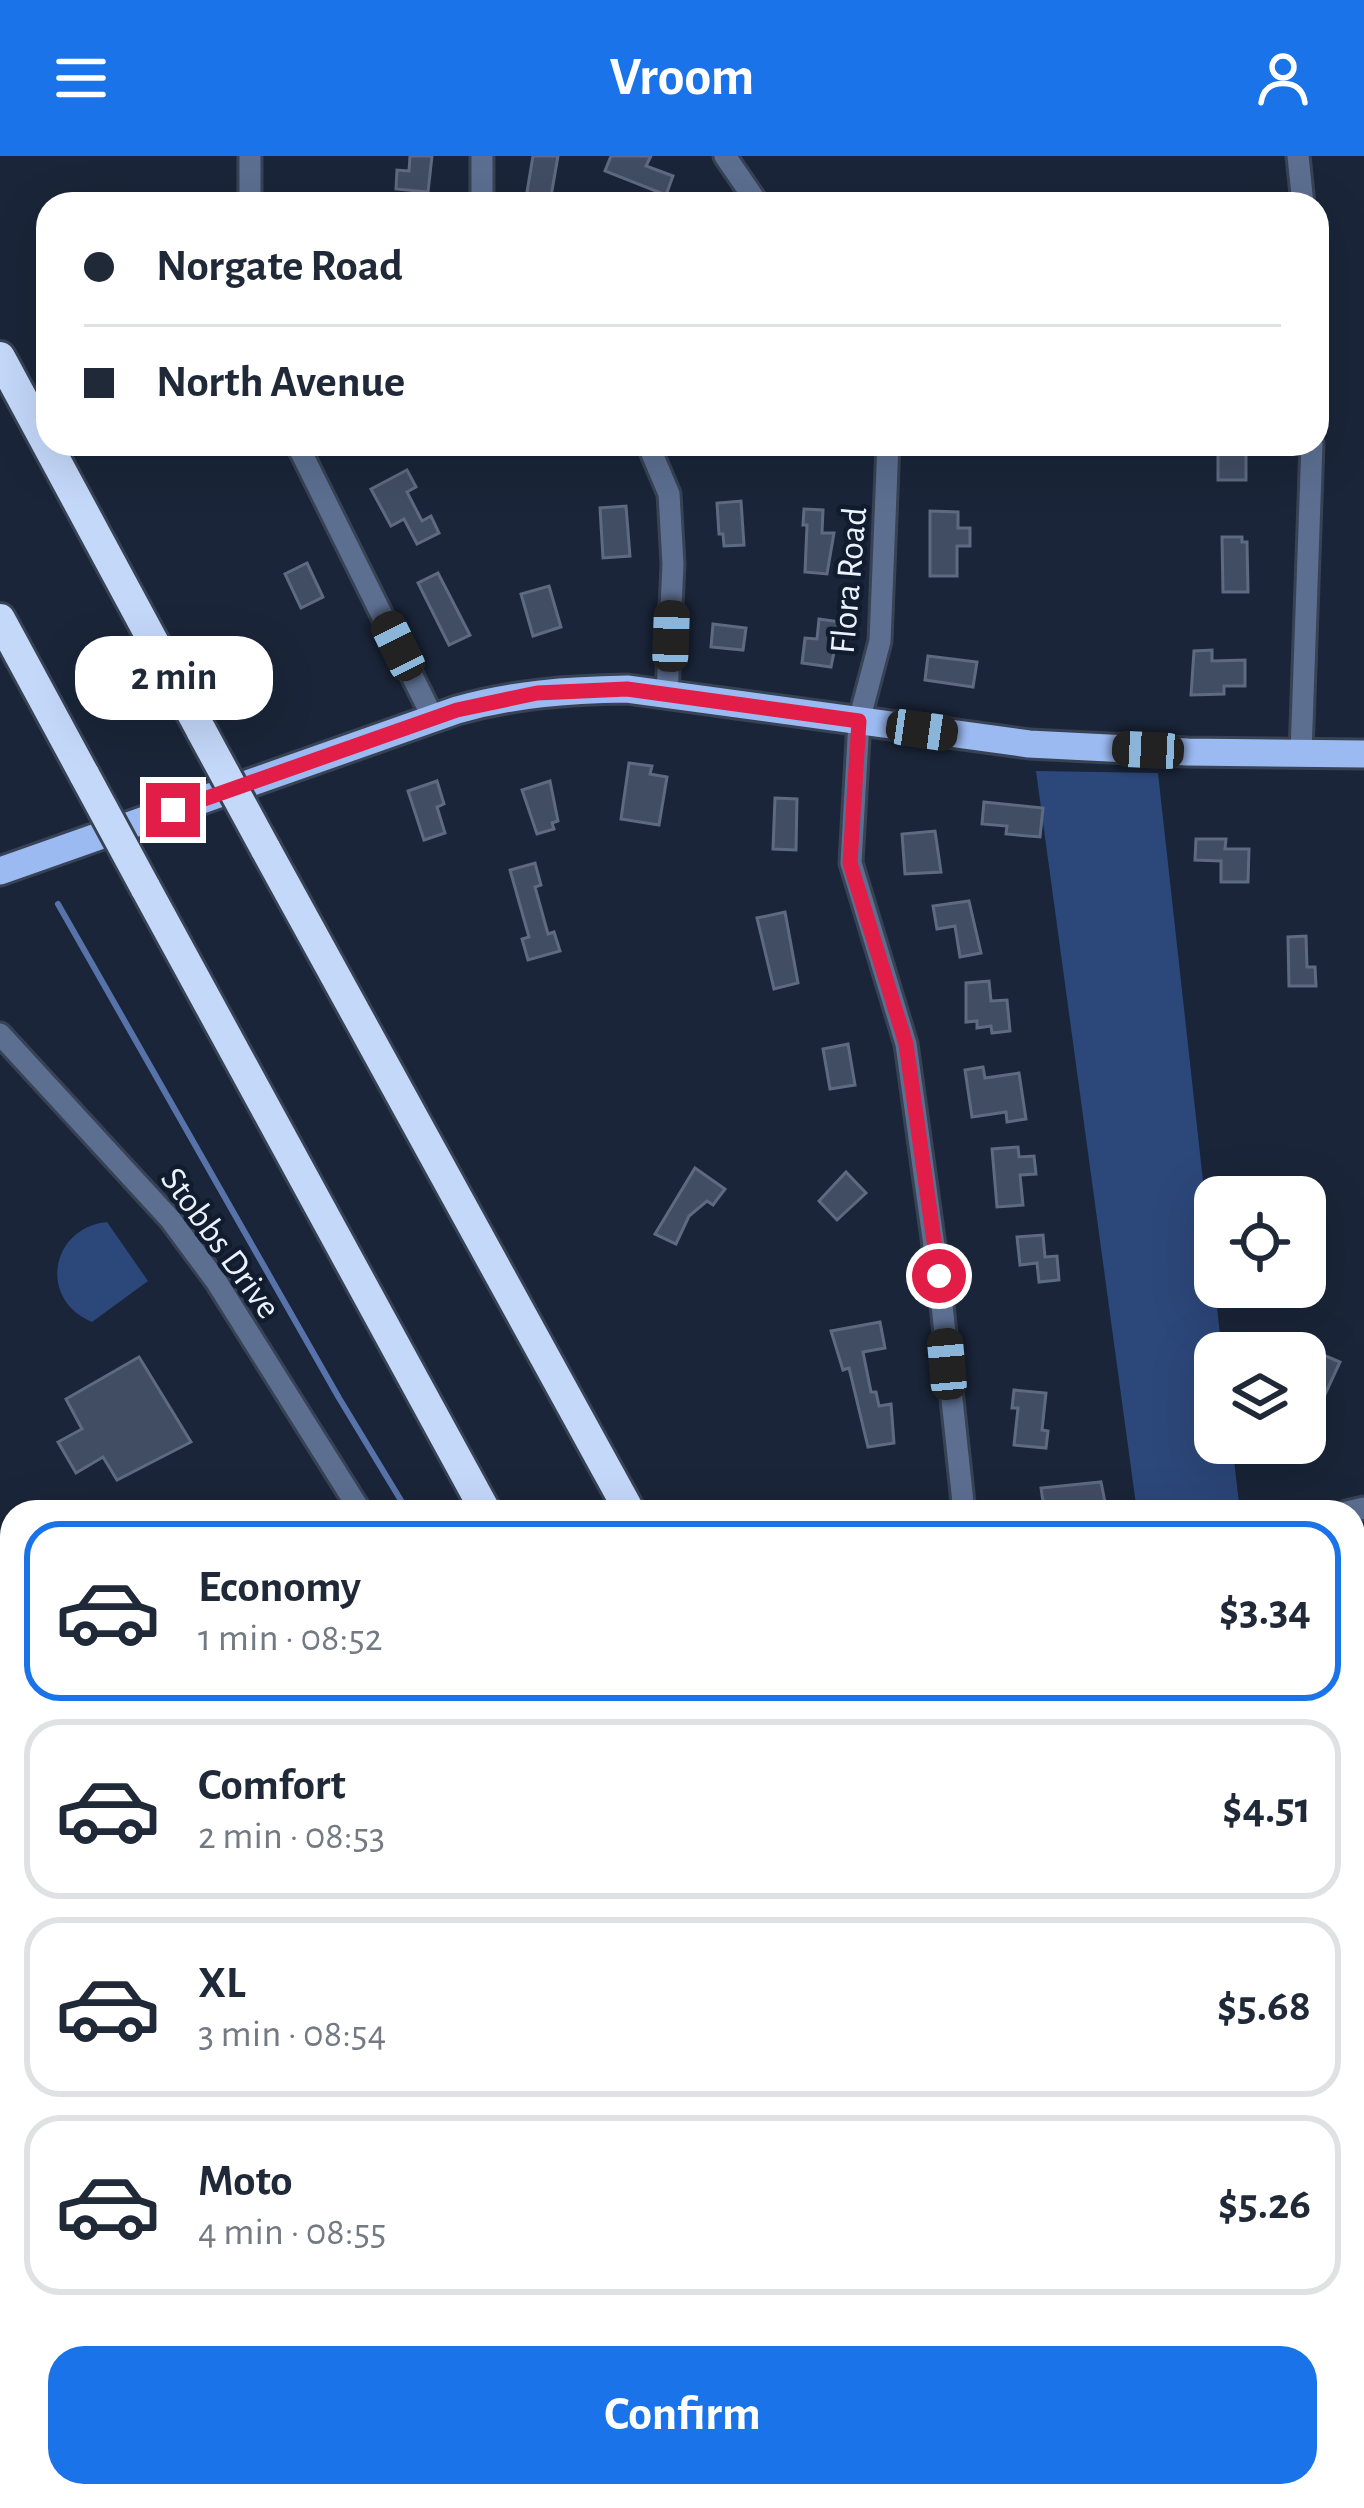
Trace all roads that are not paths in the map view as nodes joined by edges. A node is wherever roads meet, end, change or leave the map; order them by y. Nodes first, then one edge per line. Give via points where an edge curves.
1 (250, 156) edge
2 (482, 156) edge
3 (725, 156) edge
4 (1298, 156) edge
5 (250, 192) edge
6 (482, 192) edge
7 (750, 192) edge
8 (1302, 192) edge
9 (0, 357) edge
10 (36, 424) edge
11 (53, 456) edge
12 (303, 456) edge
13 (653, 456) edge
14 (888, 456) edge
15 (1312, 456) edge
16 (0, 619) edge
17 (667, 695) junction
18 (433, 718) junction
19 (859, 721) junction
20 (1301, 753) junction
21 (1364, 754) edge
22 (0, 871) edge
23 (0, 1034) edge
24 (353, 1500) edge
25 (479, 1500) edge
26 (623, 1500) edge
27 (963, 1500) edge

1 - 5 street
2 - 6 street
3 - 7 street
4 - 8 street
9 - 10 highway, bridge
11 - 26 highway, bridge
12 - 18 street
13 - 17 street via 669,494
14 - 19 street, Flora Road via 880,641
15 - 20 street
16 - 25 highway, bridge
17 - 18 main road via 537,693
17 - 19 main road
18 - 22 main road
19 - 20 main road via 1029,744
19 - 27 street, Flora Road via 850,863 906,1044
20 - 21 main road
23 - 24 street, Stobbs Drive via 170,1219

